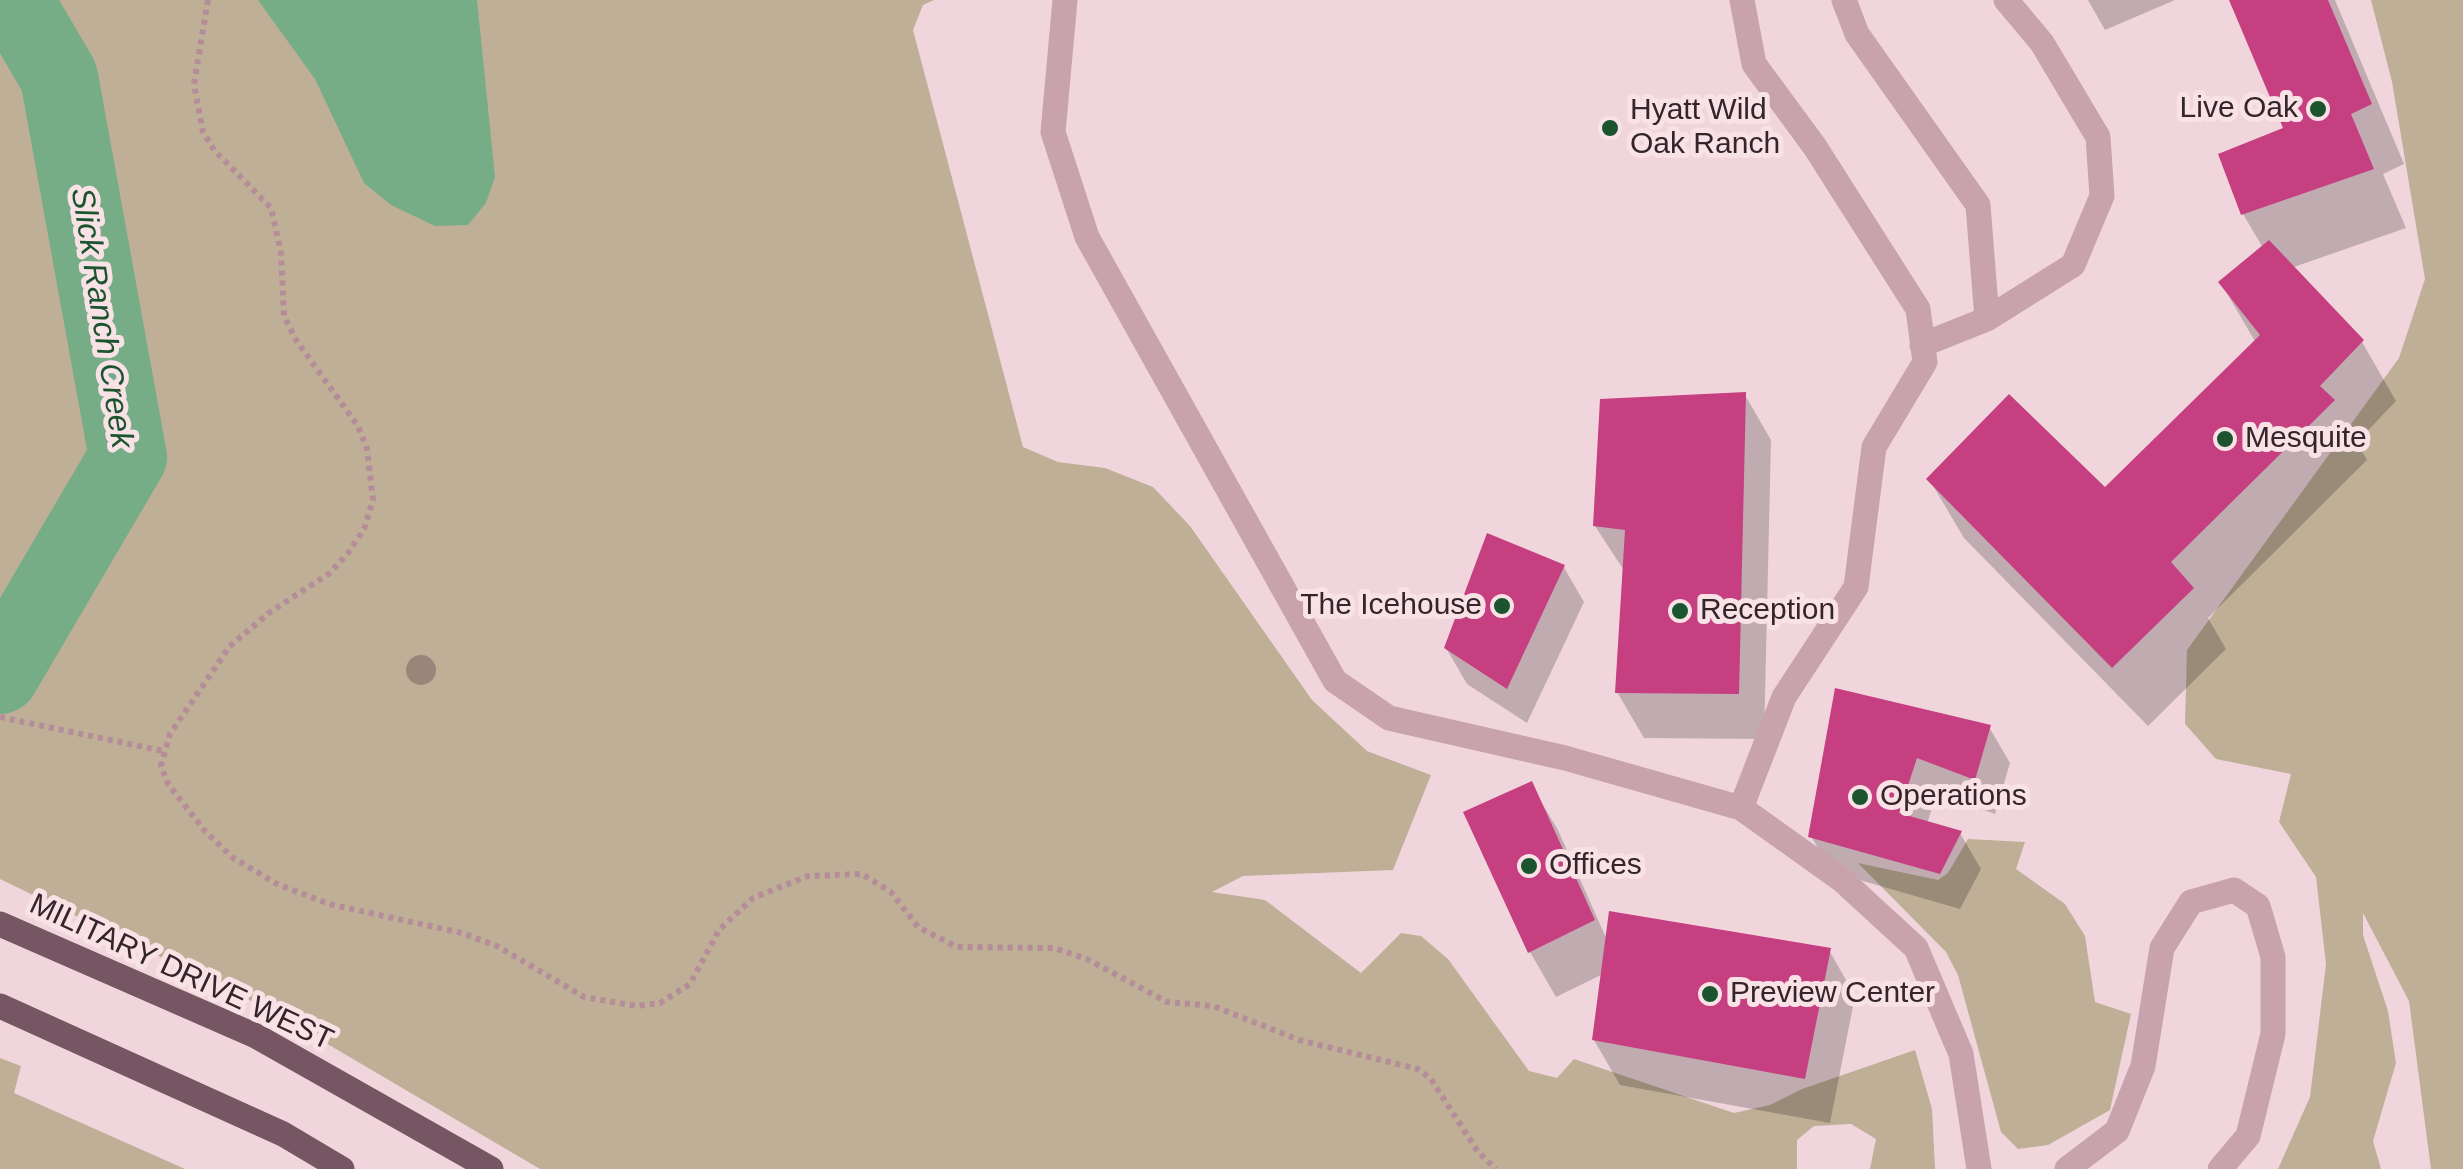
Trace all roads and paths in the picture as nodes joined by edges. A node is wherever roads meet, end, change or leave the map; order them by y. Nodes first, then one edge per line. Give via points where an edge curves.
1 (208, 0) edge
2 (1065, 0) edge
3 (1742, 0) edge
4 (1844, 0) edge
5 (2006, 0) edge
6 (1987, 320) junction
7 (1922, 345) junction
8 (0, 717) edge
9 (163, 751) junction
10 (1741, 808) junction
11 (0, 924) edge
12 (0, 1006) edge
13 (2073, 1167) edge
14 (342, 1169) edge
15 (491, 1169) edge
16 (1496, 1169) edge
17 (1979, 1169) edge
18 (2220, 1169) edge

1 - 9 path via 194,84 203,132 271,208 284,316 358,426 373,500 364,529 330,573 229,647
2 - 10 lane via 1053,132 1087,237 1335,681 1388,718
3 - 7 lane via 1754,64 1815,146 1918,309
4 - 6 lane via 1857,34 1978,205
5 - 6 lane via 2042,42 2098,136 2102,196 2073,265
6 - 7 lane
7 - 10 lane via 1924,362 1874,447 1856,586 1784,697
8 - 9 path
9 - 16 path via 161,766 180,803 250,871 329,904 498,946 584,997 660,1003 690,984 719,930 753,898 808,876 862,874 892,892 918,926 957,946 1054,948 1167,1002 1213,1006 1299,1040 1418,1070
10 - 17 lane via 1842,880 1916,948 1961,1054
11 - 15 main road, MILITARY DRIVE WEST via 256,1036
12 - 14 main road via 284,1134
13 - 18 lane via 2117,1132 2143,1066 2162,948 2192,902 2234,890 2258,906 2273,957 2272,1034 2248,1136

